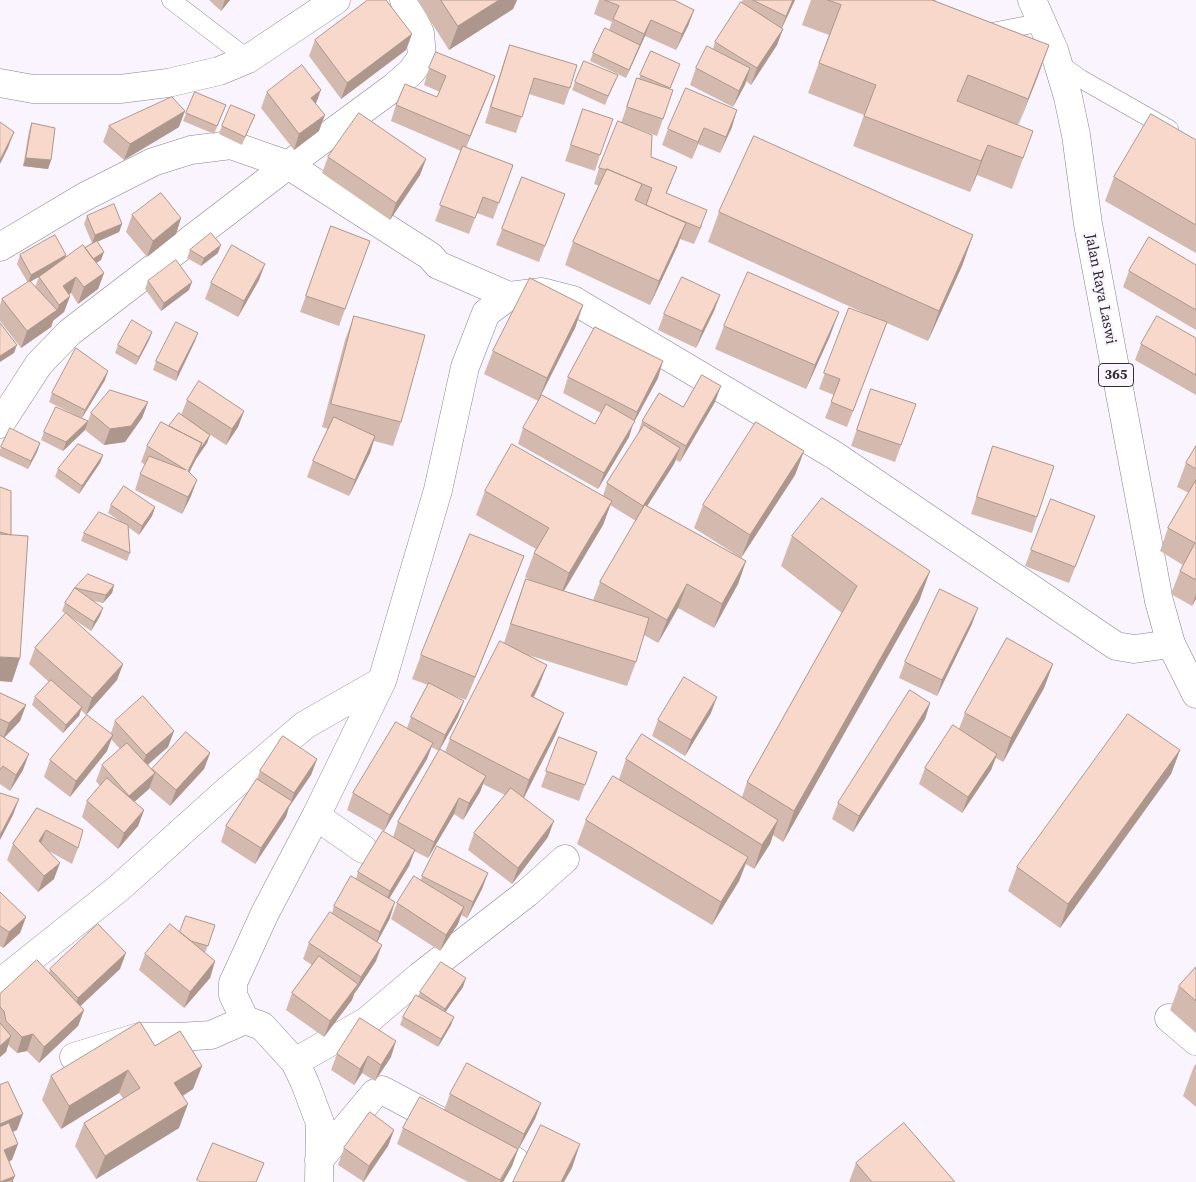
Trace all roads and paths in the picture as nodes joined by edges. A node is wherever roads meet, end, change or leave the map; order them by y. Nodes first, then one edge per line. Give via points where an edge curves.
1 (171, 0) edge
2 (336, 0) edge
3 (404, 0) edge
4 (1037, 11) edge
5 (973, 29) edge
6 (248, 59) junction
7 (1058, 63) junction
8 (0, 83) edge
9 (1187, 139) edge
10 (288, 166) junction
11 (0, 247) edge
12 (509, 296) junction
13 (0, 424) edge
14 (1171, 644) junction
15 (382, 681) junction
16 (1196, 694) edge
17 (316, 816) junction
18 (363, 849) dead end
19 (565, 859) dead end
20 (0, 983) edge
21 (1169, 1018) dead end
22 (245, 1020) junction
23 (1196, 1041) edge
24 (74, 1057) dead end
25 (295, 1062) junction
26 (319, 1171) edge
27 (512, 1182) edge

1 - 6 lane
2 - 6 street
3 - 10 street via 420,33 422,57 394,87
4 - 5 lane via 992,32
4 - 7 street, Jalan Raya Laswi / 365
6 - 8 street via 219,71 168,83 120,89 33,89
7 - 9 lane
7 - 14 street, Jalan Raya Laswi / 365 via 1076,135 1088,224 1157,591
10 - 11 street via 231,146 191,150 122,176
10 - 12 street via 430,256 438,265
10 - 13 street via 70,332 39,364
12 - 14 street via 542,292 573,300 834,455 1122,648
12 - 15 street via 486,314 465,366 438,490
14 - 16 street, Jalan Raya Laswi / 365
15 - 17 street
15 - 20 street via 305,725 119,888
17 - 18 street
17 - 22 street via 233,983 233,996
19 - 25 street via 367,1021
21 - 23 street
22 - 24 street via 211,1035 139,1037
22 - 25 street via 262,1026
25 - 26 street via 320,1123
26 - 27 street via 375,1093 382,1090 515,1161 518,1166

